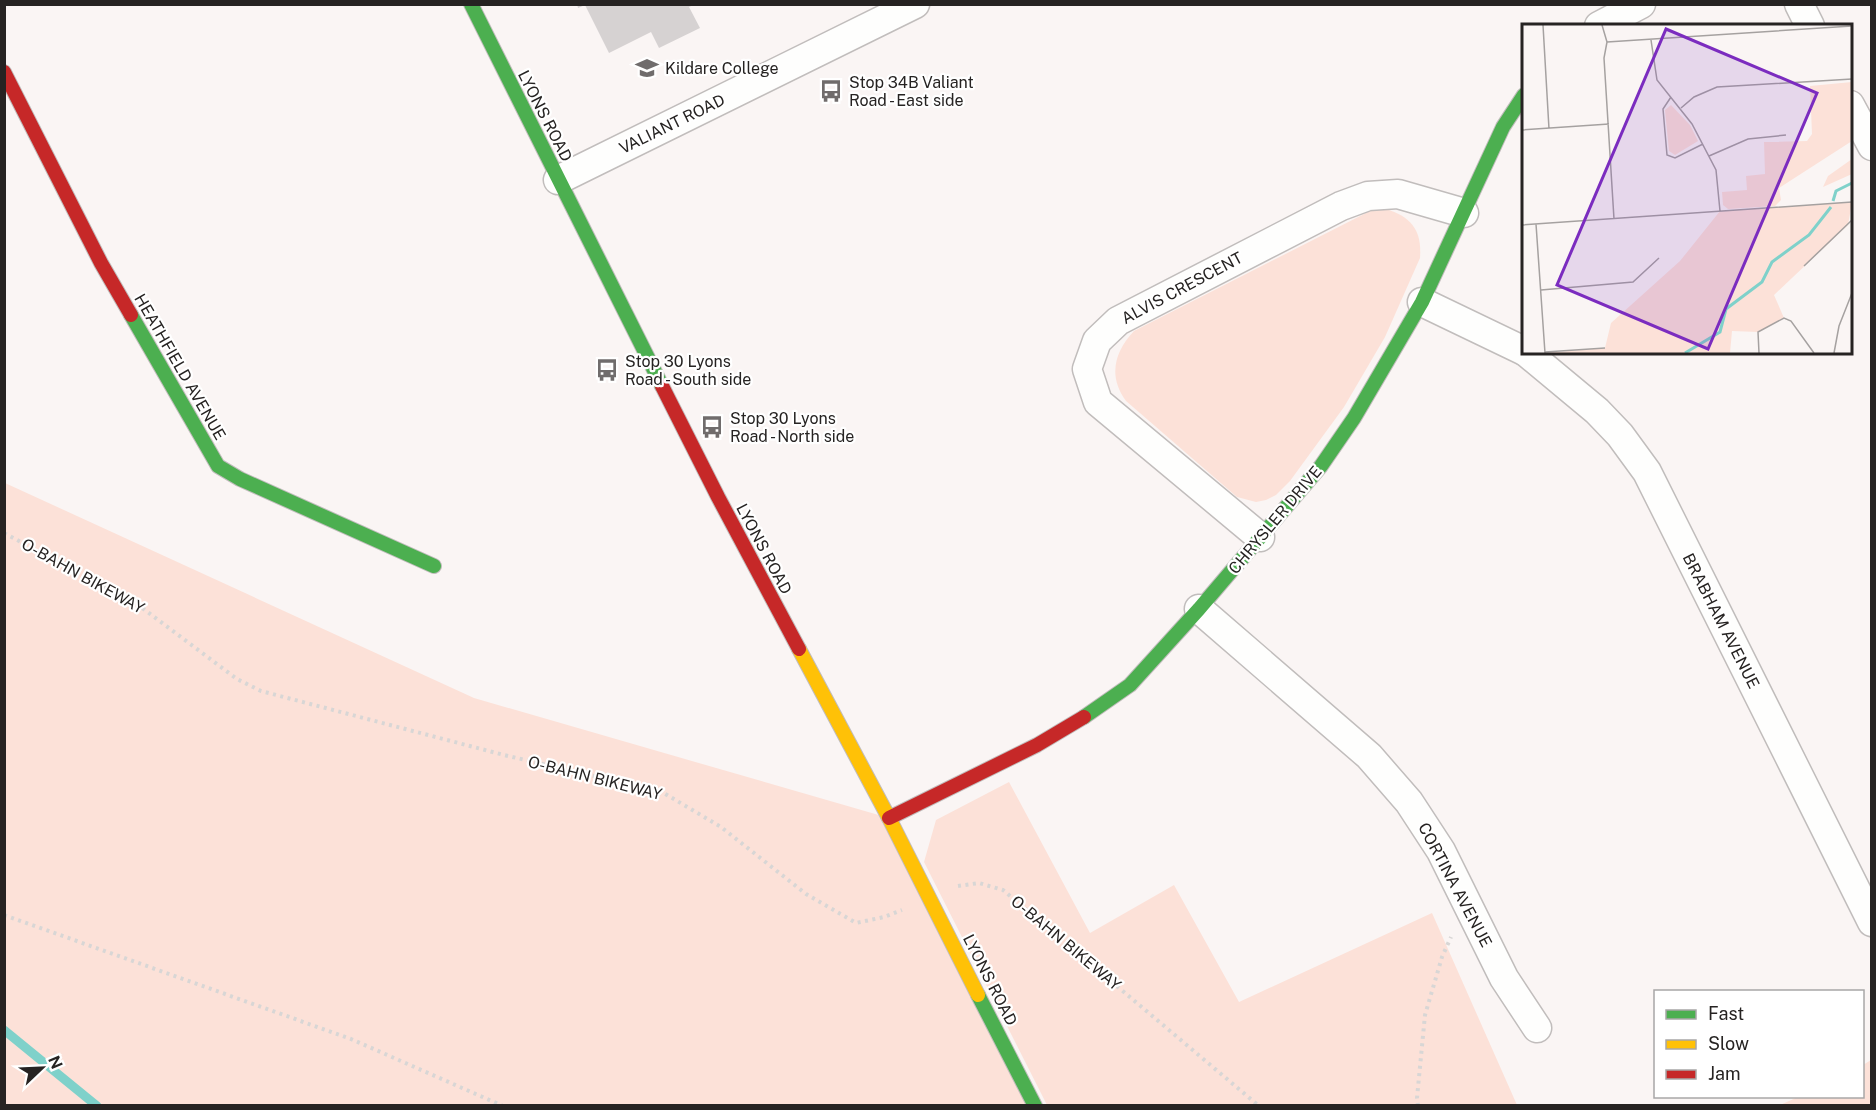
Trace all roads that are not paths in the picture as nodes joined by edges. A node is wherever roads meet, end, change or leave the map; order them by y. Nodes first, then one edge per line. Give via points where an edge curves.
1 (471, 4) edge
2 (915, 4) edge
3 (1641, 4) edge
4 (1799, 4) edge
5 (1603, 24) edge
6 (1809, 24) edge
7 (4, 72) edge
8 (1522, 98) edge
9 (1852, 107) edge
10 (1872, 146) edge
11 (558, 180) junction
12 (1464, 213) junction
13 (1422, 302) junction
14 (1522, 351) edge
15 (1527, 354) edge
16 (1260, 537) junction
17 (434, 566) dead end
18 (1199, 609) junction
19 (889, 818) junction
20 (1872, 922) edge
21 (1537, 1028) dead end
22 (1035, 1106) edge

1 - 11 street, LYONS ROAD
2 - 11 street, VALIANT ROAD
3 - 5 street
4 - 6 street
7 - 17 street, HEATHFIELD AVENUE via 101,263 218,466
8 - 12 street, CHRYSLER DRIVE via 1503,127
9 - 10 street
11 - 19 street, LYONS ROAD via 717,497
12 - 13 street, CHRYSLER DRIVE
12 - 16 street, ALVIS CRESCENT via 1398,194 1368,196 1341,206 1127,316 1097,341 1087,369 1098,402
13 - 14 street, BRABHAM AVENUE
13 - 16 street, CHRYSLER DRIVE via 1321,466
15 - 20 street, BRABHAM AVENUE via 1597,411 1647,472
16 - 18 street, CHRYSLER DRIVE
18 - 19 street, CHRYSLER DRIVE via 1130,684 1089,714 1037,745
18 - 21 street, CORTINA AVENUE via 1369,756 1408,802 1441,851 1504,978
19 - 22 street, LYONS ROAD

